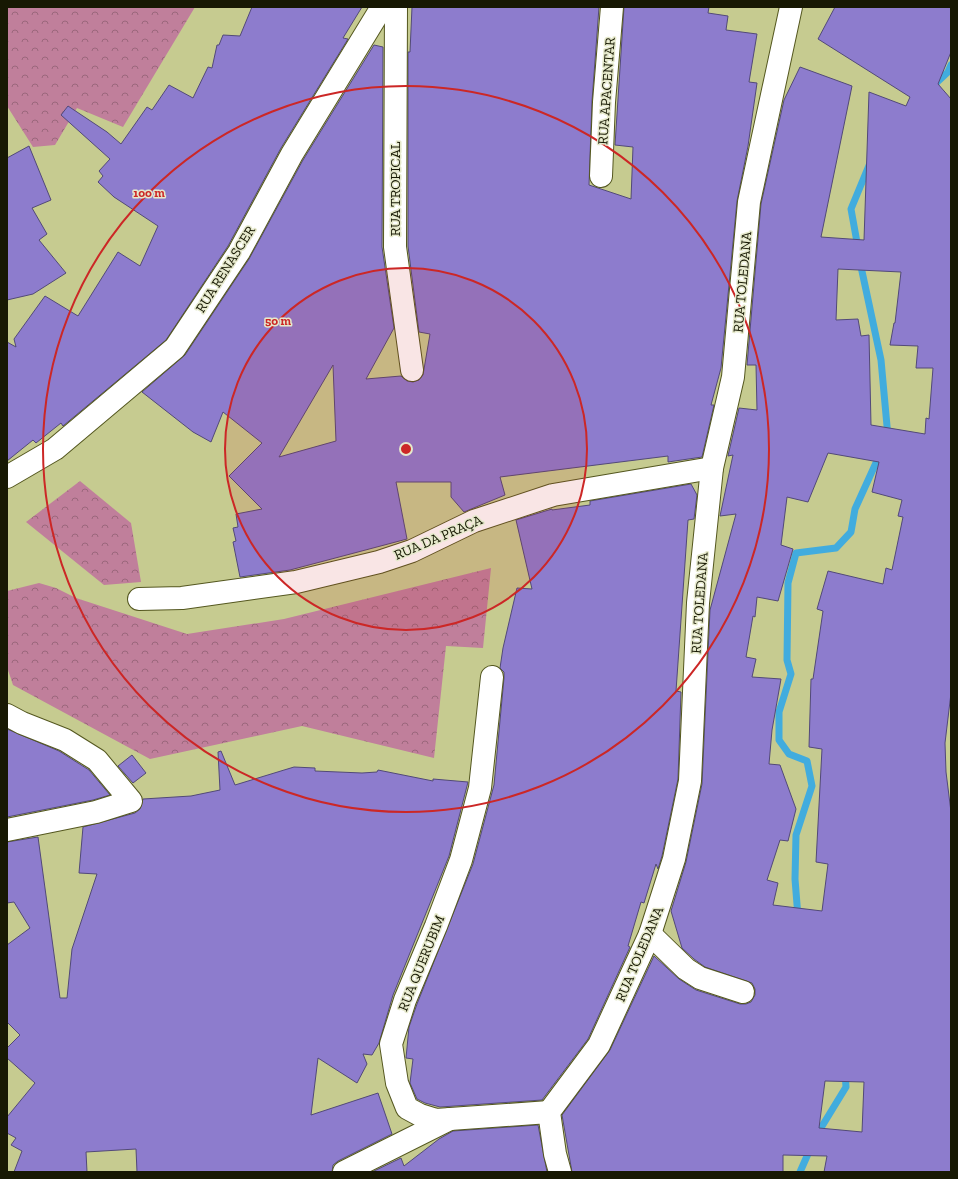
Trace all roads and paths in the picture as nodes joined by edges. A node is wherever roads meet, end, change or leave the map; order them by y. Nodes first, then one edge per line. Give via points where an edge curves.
1 (382, 7) edge
2 (396, 7) edge
3 (612, 7) edge
4 (791, 7) edge
5 (601, 176) dead end
6 (412, 370) dead end
7 (712, 468) junction
8 (7, 477) edge
9 (139, 599) dead end
10 (492, 677) dead end
11 (7, 715) edge
12 (7, 830) edge
13 (650, 934) junction
14 (743, 992) dead end
15 (549, 1112) junction
16 (451, 1119) junction
17 (344, 1172) edge
18 (560, 1172) edge

1 - 8 street, RUA RENASCER via 292,154 239,252 175,348 55,449
2 - 6 street, RUA TROPICAL via 395,247
3 - 5 street, RUA APACENTAR
4 - 7 street, RUA TOLEDANA via 749,202 733,377
7 - 9 street, RUA DA PRAÇA via 553,495 474,521 412,551 379,562 296,582 182,598
7 - 13 street, RUA TOLEDANA via 698,603 690,781 674,860
10 - 16 street, RUA QUERUBIM via 480,788 460,860 405,1000 391,1044 397,1083 407,1108 436,1120
11 - 12 street via 64,740 97,760 131,801 96,812
13 - 14 street via 686,969 700,978
13 - 15 street, RUA TOLEDANA via 599,1045
15 - 16 street, RUA QUERUBIM
15 - 18 street
16 - 17 street

